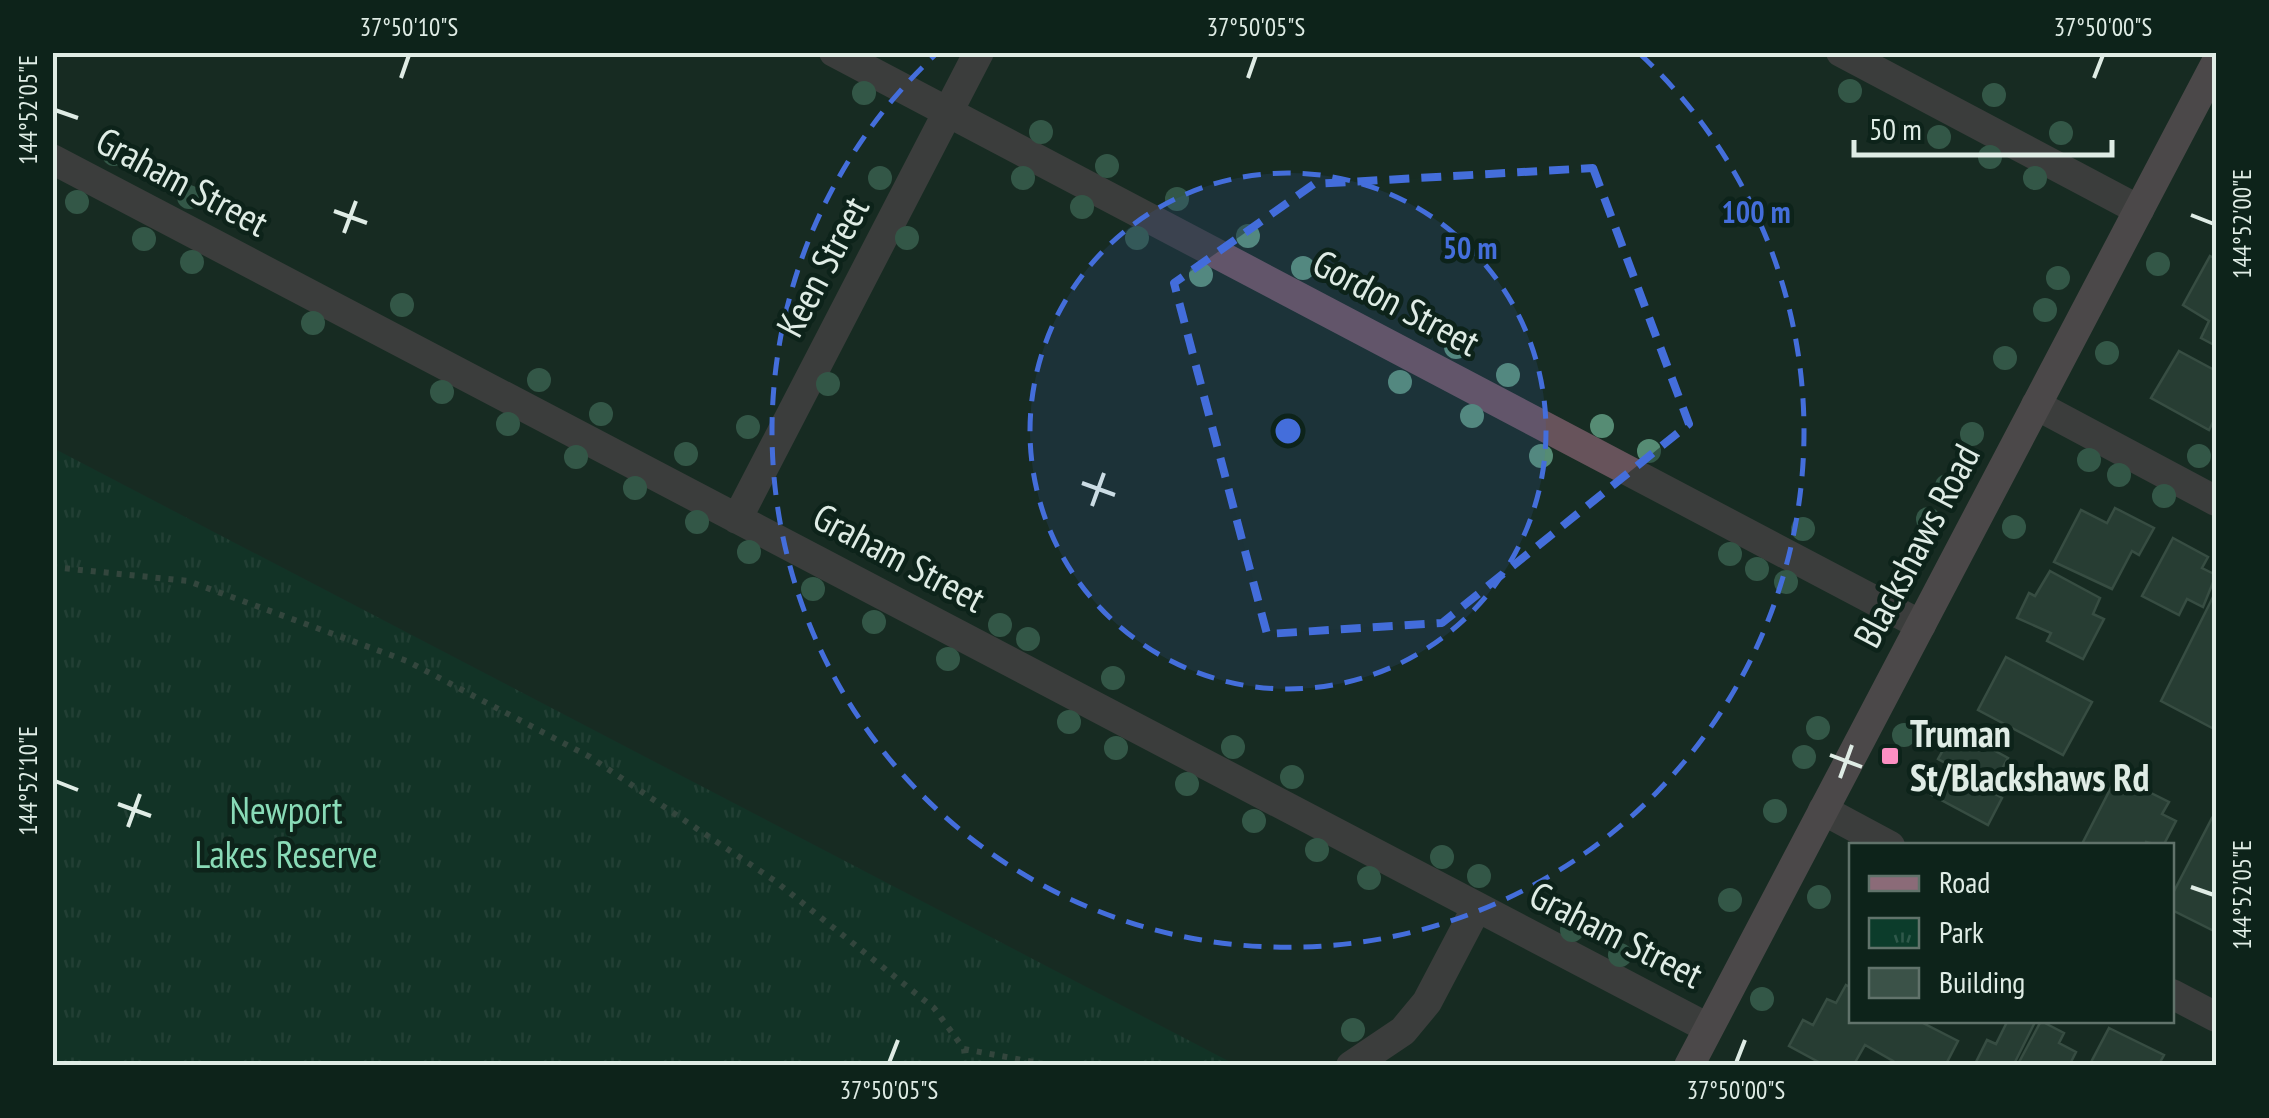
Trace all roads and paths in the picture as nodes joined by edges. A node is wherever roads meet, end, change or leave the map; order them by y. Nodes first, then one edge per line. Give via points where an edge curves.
1 (834, 52) edge
2 (979, 52) edge
3 (1841, 52) edge
4 (2216, 63) edge
5 (948, 113) junction
6 (52, 159) edge
7 (2139, 210) junction
8 (2036, 405) junction
9 (2216, 501) edge
10 (737, 518) junction
11 (52, 567) edge
12 (1921, 625) junction
13 (1823, 810) junction
14 (1884, 843) edge
15 (1476, 907) junction
16 (2174, 995) edge
17 (2216, 1018) edge
18 (1708, 1028) junction
19 (964, 1048) junction
20 (966, 1066) edge
21 (1054, 1066) edge
22 (1351, 1066) edge
23 (1688, 1066) edge

1 - 5 street, Gordon Street
2 - 5 street, Keen Street
3 - 7 street
4 - 7 main road, Blackshaws Road
5 - 10 street, Keen Street
5 - 12 street, Gordon Street
6 - 10 street, Graham Street
7 - 8 main road, Blackshaws Road
8 - 9 street
8 - 12 main road, Blackshaws Road
10 - 15 street, Graham Street
11 - 19 path via 188,581 407,662 573,748 775,881 934,1008
12 - 13 main road, Blackshaws Road
13 - 14 street
13 - 18 main road, Blackshaws Road
15 - 18 street, Graham Street
15 - 22 street via 1427,1002 1403,1031
16 - 17 street
18 - 23 main road, Blackshaws Road
19 - 20 path
19 - 21 path

